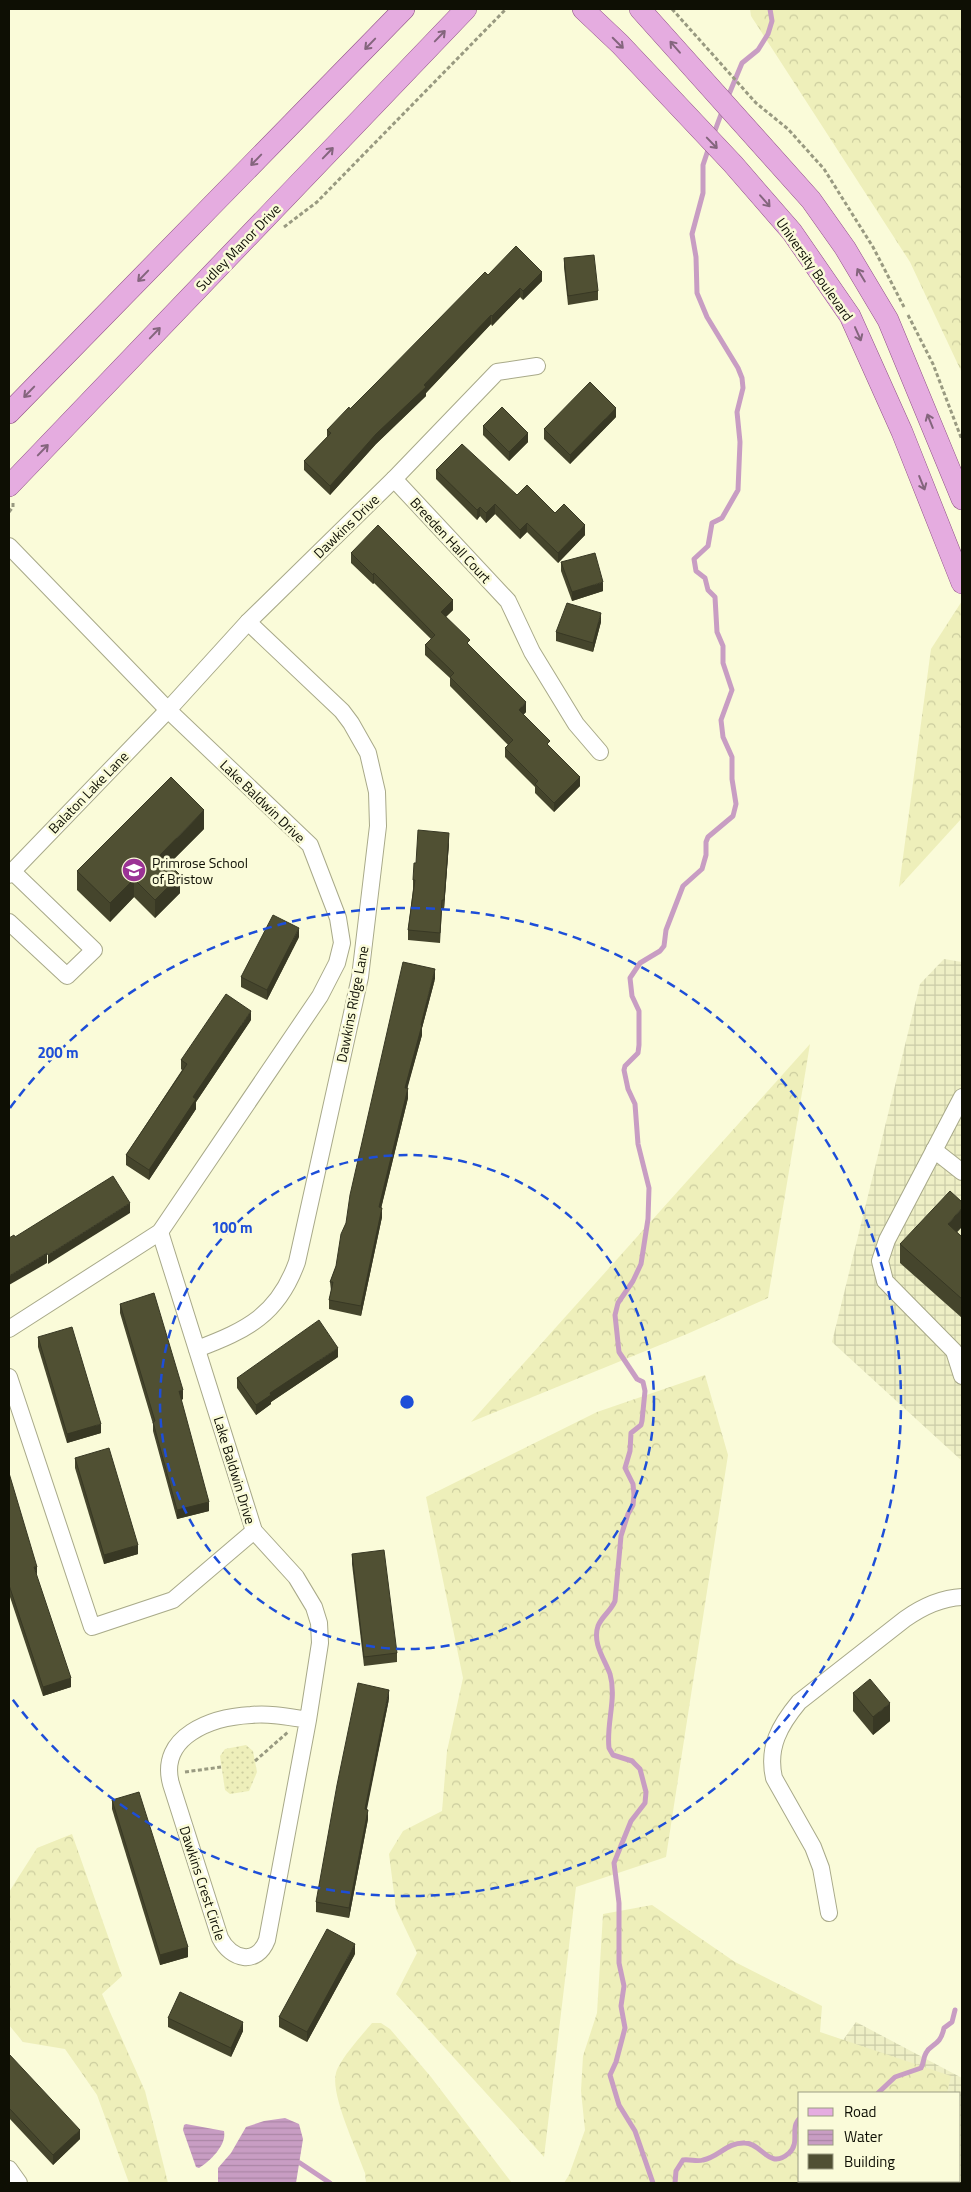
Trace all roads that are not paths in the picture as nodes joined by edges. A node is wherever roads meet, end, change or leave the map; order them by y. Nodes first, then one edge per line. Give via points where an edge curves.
1 (404, 9) edge
2 (466, 9) edge
3 (583, 9) edge
4 (640, 9) edge
5 (537, 366) dead end
6 (9, 413) edge
7 (394, 479) junction
8 (9, 486) edge
9 (962, 499) edge
10 (9, 546) edge
11 (962, 583) edge
12 (248, 622) junction
13 (168, 710) junction
14 (600, 752) dead end
15 (10, 873) edge
16 (9, 922) edge
17 (962, 1097) edge
18 (934, 1150) junction
19 (962, 1172) edge
20 (160, 1232) junction
21 (9, 1329) edge
22 (197, 1349) junction
23 (962, 1376) edge
24 (9, 1377) edge
25 (254, 1531) junction
26 (962, 1597) edge
27 (308, 1720) junction
28 (829, 1913) dead end
29 (9, 2169) edge
30 (19, 2183) edge

1 -> 6 main road
8 -> 2 main road, Sudley Manor Drive
3 -> 11 main road, University Boulevard via 733,164 792,232 850,316 902,432
9 -> 4 main road via 888,320 845,248 812,200
5 - 7 street, Dawkins Drive via 497,372
7 - 12 street, Dawkins Drive
7 - 14 street, Breeden Hall Court via 508,601 532,652 576,724
10 - 13 street, Lake Baldwin Drive
12 - 13 street, Dawkins Drive
12 - 22 street, Dawkins Ridge Lane via 351,723 368,753 374,773 378,826 360,977 297,1262 284,1291 266,1312 232,1336
13 - 15 street, Balaton Lake Lane
13 - 20 street, Lake Baldwin Drive via 310,845 338,918 342,943 337,963 320,996
15 - 16 street via 94,950 67,976
17 - 18 street
18 - 19 street
18 - 23 street via 887,1240 880,1262 885,1282 954,1351
20 - 21 street, Lake Baldwin Drive
20 - 22 street, Lake Baldwin Drive
22 - 25 street, Lake Baldwin Drive
24 - 25 street, Lake Baldwin Drive via 92,1627 173,1600
25 - 27 street, Dawkins Crest Circle via 307,1592 319,1623 320,1643
26 - 28 street via 941,1600 905,1619 799,1702 777,1734 772,1751 774,1778 813,1847 821,1868
27 - 27 street, Dawkins Crest Circle via 267,1940 262,1950 253,1955 235,1956 220,1938 168,1775 170,1760 179,1741 214,1721 251,1715
29 - 30 street

